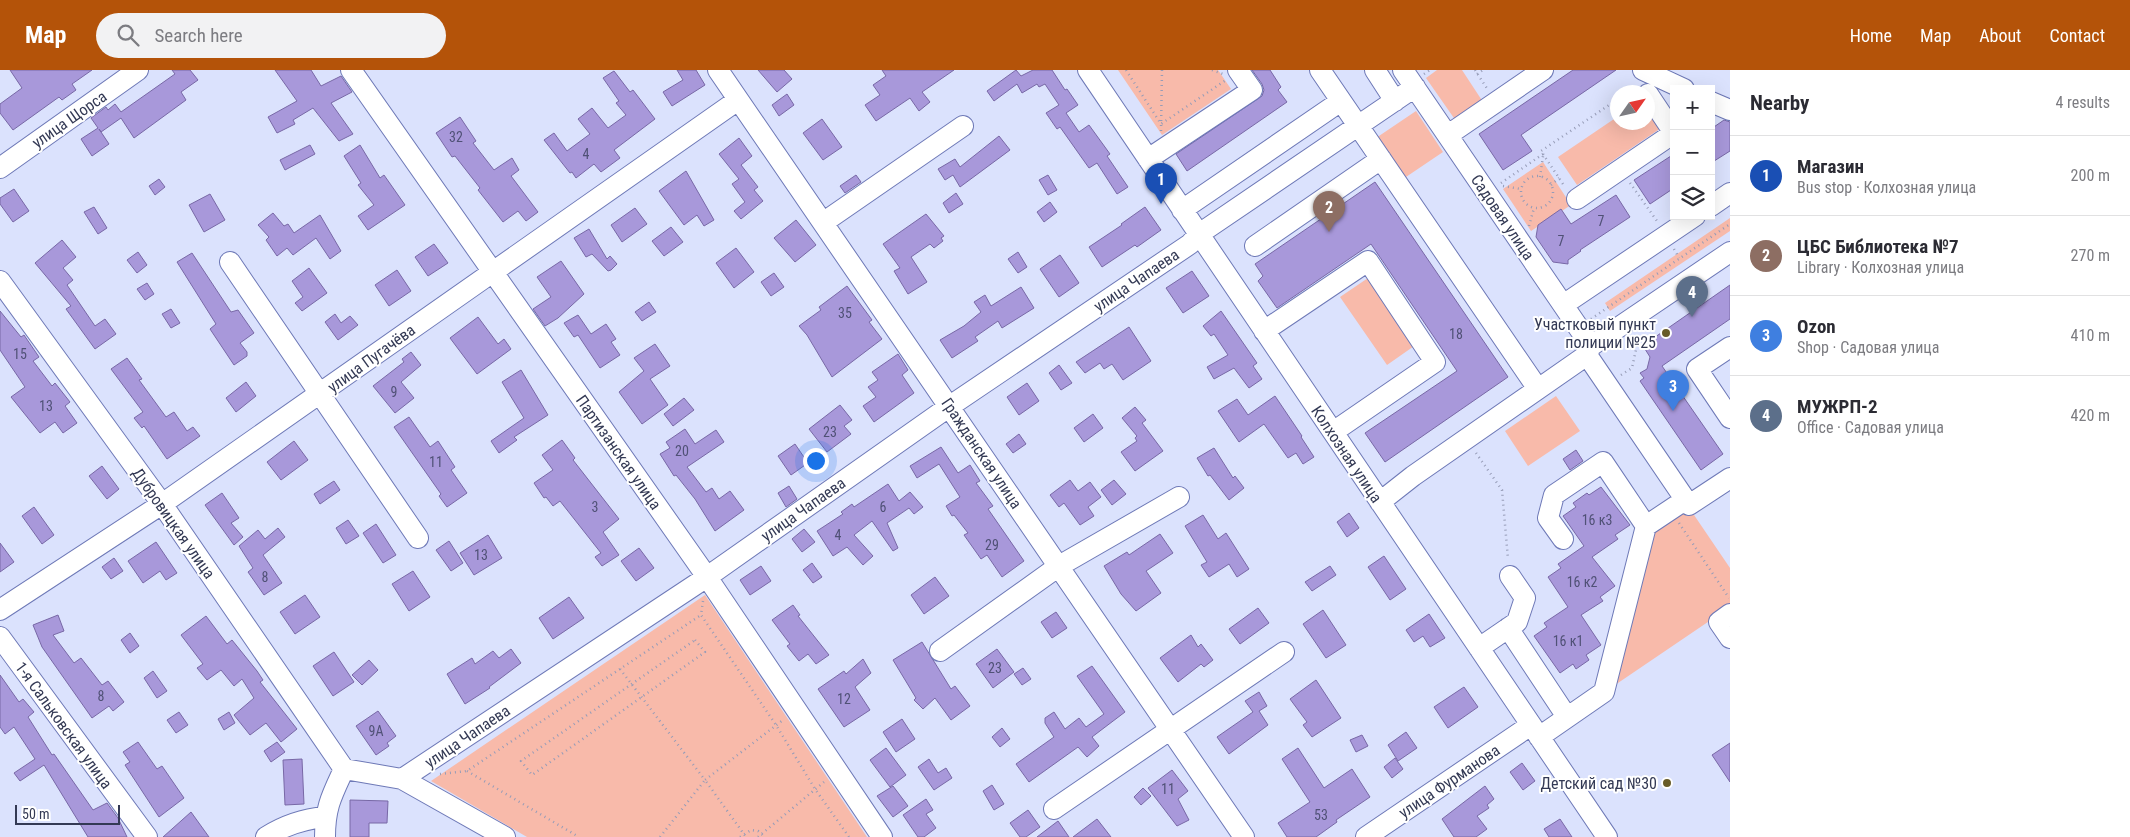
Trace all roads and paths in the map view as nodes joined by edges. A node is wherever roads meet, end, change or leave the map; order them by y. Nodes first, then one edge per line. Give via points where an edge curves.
1 (138, 70) edge
2 (351, 70) edge
3 (718, 70) edge
4 (1088, 70) edge
5 (1126, 70) edge
6 (1162, 70) edge
7 (1320, 70) edge
8 (1375, 70) edge
9 (1403, 70) edge
10 (1475, 70) edge
11 (1483, 70) edge
12 (1635, 70) edge
13 (1643, 70) edge
14 (1541, 71) edge
15 (1234, 74) edge
16 (1477, 74) junction
17 (1641, 85) edge
18 (1675, 85) edge
19 (1415, 87) junction
20 (738, 100) junction
21 (1394, 100) junction
22 (1341, 101) junction
23 (1496, 102) junction
24 (1610, 104) edge
25 (1655, 106) edge
26 (1161, 124) junction
27 (1358, 125) junction
28 (963, 126) dead end
29 (1672, 130) edge
30 (1448, 135) junction
31 (1670, 135) edge
32 (1543, 154) junction
33 (1154, 155) junction
34 (1381, 159) junction
35 (0, 168) edge
36 (1626, 176) dead end
37 (1540, 177) junction
38 (1559, 178) junction
39 (1497, 185) junction
40 (1551, 185) junction
41 (1521, 189) junction
42 (1502, 193) dead end
43 (1730, 193) edge
44 (1573, 195) joint
45 (1715, 203) edge
46 (1534, 208) junction
47 (1182, 210) junction
48 (1690, 220) edge
49 (824, 222) junction
50 (1522, 223) dead end
51 (1730, 224) edge
52 (1660, 227) dead end
53 (1199, 234) junction
54 (1255, 246) dead end
55 (1728, 257) edge
56 (230, 262) dead end
57 (492, 271) junction
58 (0, 281) edge
59 (1563, 305) junction
60 (1589, 320) dead end
61 (1264, 331) junction
62 (1629, 332) dead end
63 (1730, 347) edge
64 (1589, 350) junction
65 (1616, 379) dead end
66 (1538, 388) junction
67 (320, 395) junction
68 (950, 406) junction
69 (1730, 418) edge
70 (1333, 432) junction
71 (1466, 438) junction
72 (1730, 478) edge
73 (1179, 497) dead end
74 (1380, 502) junction
75 (162, 504) junction
76 (1684, 508) junction
77 (1646, 526) junction
78 (418, 538) dead end
79 (1563, 539) dead end
80 (1059, 566) junction
81 (707, 576) junction
82 (1510, 576) joint
83 (1730, 599) edge
84 (0, 610) edge
85 (1730, 614) edge
86 (1508, 628) junction
87 (0, 637) edge
88 (1730, 638) edge
89 (1478, 648) junction
90 (940, 651) dead end
91 (1284, 652) dead end
92 (620, 669) junction
93 (631, 684) junction
94 (642, 697) junction
95 (1567, 717) junction
96 (776, 725) junction
97 (1172, 729) junction
98 (1535, 731) junction
99 (344, 769) junction
100 (402, 779) junction
101 (705, 780) junction
102 (815, 788) junction
103 (1054, 809) dead end
104 (325, 827) edge
105 (743, 833) junction
106 (762, 834) junction
107 (147, 837) edge
108 (266, 837) edge
109 (505, 837) edge
110 (579, 837) edge
111 (660, 837) edge
112 (740, 837) edge
113 (746, 837) edge
114 (758, 837) edge
115 (765, 837) edge
116 (850, 837) edge
117 (882, 837) edge
118 (1244, 837) edge
119 (1366, 837) edge
120 (1607, 837) edge

1 - 35 street, улица Щорса
2 - 57 street, Партизанская улица
3 - 20 street, Гражданская улица
4 - 33 street, Колхозная улица
5 - 26 path
6 - 26 path
7 - 22 street
8 - 21 street
9 - 19 street, Садовая улица
10 - 16 path
11 - 16 path
12 - 17 street
13 - 18 street
14 - 23 street
15 - 26 path
15 - 33 street via 1252,90
16 - 23 path
19 - 21 street, улица Чапаева
19 - 30 street, Садовая улица
20 - 49 street, Гражданская улица
20 - 57 street, улица Пугачёва
21 - 27 street, улица Чапаева
22 - 27 street
22 - 47 street
23 - 30 street
24 - 32 path via 1541,151
25 - 29 street
26 - 33 path
27 - 34 street
27 - 53 street, улица Чапаева
28 - 49 street
30 - 59 street, Садовая улица
31 - 44 street
32 - 37 path
32 - 38 path
32 - 39 path
33 - 47 street, Колхозная улица
34 - 54 street
34 - 66 street
36 - 52 path
37 - 40 path
37 - 41 path via 1526,181
38 - 40 path
38 - 44 path
39 - 41 path
39 - 42 path
40 - 46 path via 1553,194 1550,202 1542,208
41 - 46 path via 1522,199
43 - 45 street
46 - 50 path via 1528,230
47 - 53 street, Колхозная улица
48 - 59 street
49 - 68 street, Гражданская улица
51 - 60 path
53 - 61 street, Колхозная улица
53 - 68 street, улица Чапаева via 1190,244
55 - 64 street
56 - 67 street
57 - 67 street, улица Пугачёва
57 - 81 street, Партизанская улица
58 - 75 street, Дубровицкая улица
59 - 64 street, Садовая улица
61 - 70 street, Колхозная улица
61 - 70 street via 1368,261 1435,362
62 - 65 path via 1638,344 1632,368
63 - 69 street via 1698,369
64 - 66 street
64 - 76 street, Садовая улица
66 - 71 street
67 - 75 street, улица Пугачёва
67 - 78 street
68 - 80 street, Гражданская улица
68 - 81 street, улица Чапаева
70 - 74 street, Колхозная улица
71 - 74 street
71 - 82 path via 1502,490
72 - 76 street
73 - 80 street
74 - 89 street, Колхозная улица
75 - 84 street, улица Пугачёва
75 - 99 street, Дубровицкая улица
76 - 77 street
76 - 83 path
77 - 79 street via 1603,462 1554,495 1548,518
77 - 95 street, улица Фурманова via 1604,692
80 - 90 street
80 - 97 street, Гражданская улица
81 - 100 street, улица Чапаева
81 - 117 street, Партизанская улица
82 - 86 street via 1525,598 1517,622
85 - 88 street via 1719,622
86 - 89 street
86 - 95 street
87 - 107 street, 1-я Сальковская улица
89 - 98 street, Колхозная улица
91 - 97 street
92 - 93 path
92 - 96 path via 702,615
92 - 110 path via 468,771
93 - 94 path
93 - 94 path via 695,640 705,652
93 - 94 path via 521,761 532,775
94 - 101 path
95 - 98 street, улица Фурманова
96 - 101 path
96 - 102 path
97 - 103 street
97 - 118 street, Гражданская улица
98 - 119 street, улица Фурманова
98 - 120 street, Колхозная улица
99 - 100 street
99 - 104 street via 328,804
100 - 109 street
101 - 105 path
101 - 111 path
102 - 106 path
102 - 116 path
104 - 108 street via 307,818
105 - 106 path via 755,830
105 - 112 path
105 - 113 path
106 - 114 path
106 - 115 path

